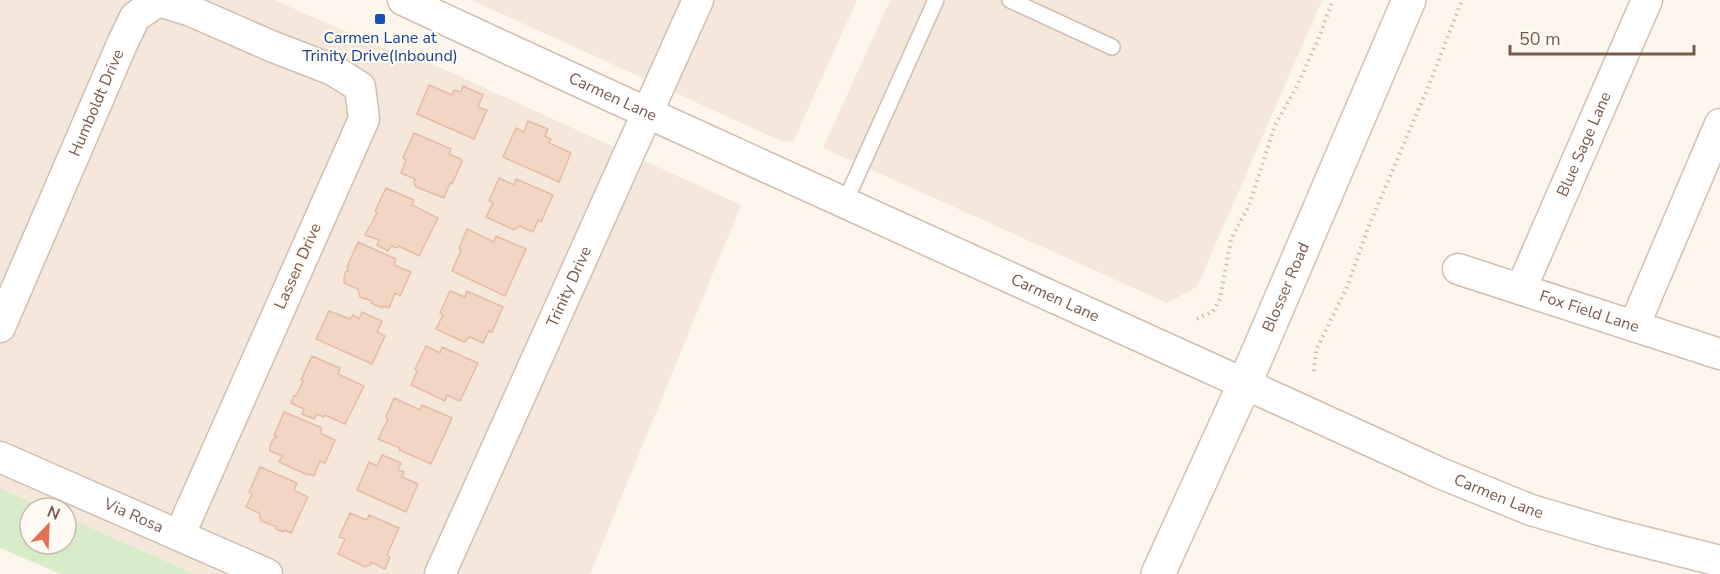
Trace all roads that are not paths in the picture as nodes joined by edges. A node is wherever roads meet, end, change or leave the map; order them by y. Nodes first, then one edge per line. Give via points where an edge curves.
1 (403, 0) edge
2 (698, 0) edge
3 (936, 0) edge
4 (1010, 0) edge
5 (1409, 0) edge
6 (1647, 0) edge
7 (271, 46) joint
8 (1112, 47) dead end
9 (646, 114) junction
10 (1720, 124) edge
11 (845, 202) junction
12 (1458, 269) dead end
13 (1521, 290) junction
14 (1634, 326) junction
15 (0, 327) edge
16 (1720, 354) edge
17 (1245, 383) junction
18 (0, 457) edge
19 (180, 534) junction
20 (1720, 561) edge
21 (267, 574) edge
22 (440, 574) edge
23 (1158, 574) edge

1 - 9 street, Carmen Lane
2 - 9 street, Trinity Drive
3 - 11 lane
4 - 8 lane
5 - 17 main road, Blosser Road
6 - 13 street, Blue Sage Lane
7 - 15 street, Humboldt Drive via 158,1 135,17
7 - 19 street, Lassen Drive via 333,70 360,87 364,119
9 - 11 street, Carmen Lane
9 - 22 street, Trinity Drive
10 - 14 street
11 - 17 street, Carmen Lane
12 - 13 street, Fox Field Lane
13 - 14 street, Fox Field Lane
14 - 16 street, Fox Field Lane
17 - 20 street, Carmen Lane via 1440,473 1531,510
17 - 23 main road, Blosser Road
18 - 19 street, Via Rosa
19 - 21 street, Via Rosa

